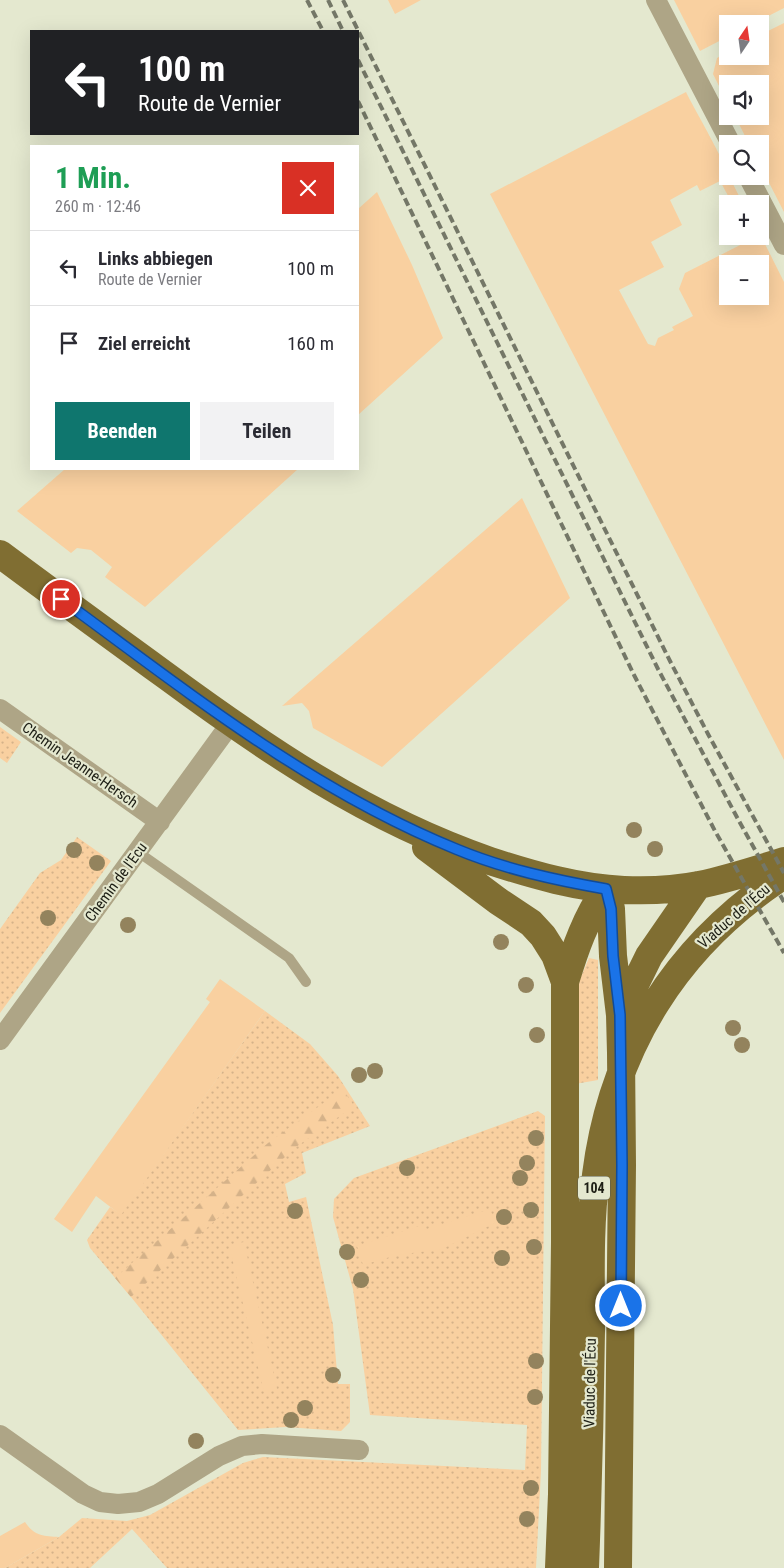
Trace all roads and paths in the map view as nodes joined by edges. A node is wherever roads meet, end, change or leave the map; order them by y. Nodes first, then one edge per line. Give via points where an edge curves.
1 (656, 0) edge
2 (726, 135) edge
3 (753, 185) edge
4 (784, 245) edge
5 (0, 554) edge
6 (0, 709) edge
7 (231, 723) junction
8 (386, 818) junction
9 (160, 822) junction
10 (141, 848) junction
11 (784, 861) edge
12 (784, 875) edge
13 (698, 886) junction
14 (606, 889) junction
15 (306, 982) dead end
16 (566, 982) junction
17 (620, 1015) junction
18 (0, 1040) edge
19 (0, 1435) edge
20 (359, 1450) dead end
21 (559, 1568) edge
22 (585, 1568) edge
23 (618, 1568) edge

1 - 2 street
3 - 4 street
5 - 7 main road
6 - 9 street, Chemin Jeanne-Hersch
7 - 8 main road via 282,758
7 - 9 street, Chemin de l'Ecu
8 - 14 main road via 457,850 513,869
8 - 16 main road via 531,923 555,955
9 - 10 street, Chemin de l'Ecu
10 - 15 lane via 289,958
10 - 18 street, Chemin de l'Ecu
11 - 13 main road
12 - 22 main road, Viaduc de l'Écu / 104 via 716,928 670,982 635,1039 608,1112 598,1159 592,1221
13 - 14 main road
13 - 17 main road, 104 via 649,956
14 - 16 main road, 104 via 583,930
14 - 17 main road, 104 via 611,909
16 - 21 main road, 104
17 - 23 main road, 104 via 622,1165
19 - 20 street via 83,1494 100,1502 118,1504 139,1502 158,1494 219,1456 242,1446 262,1444

